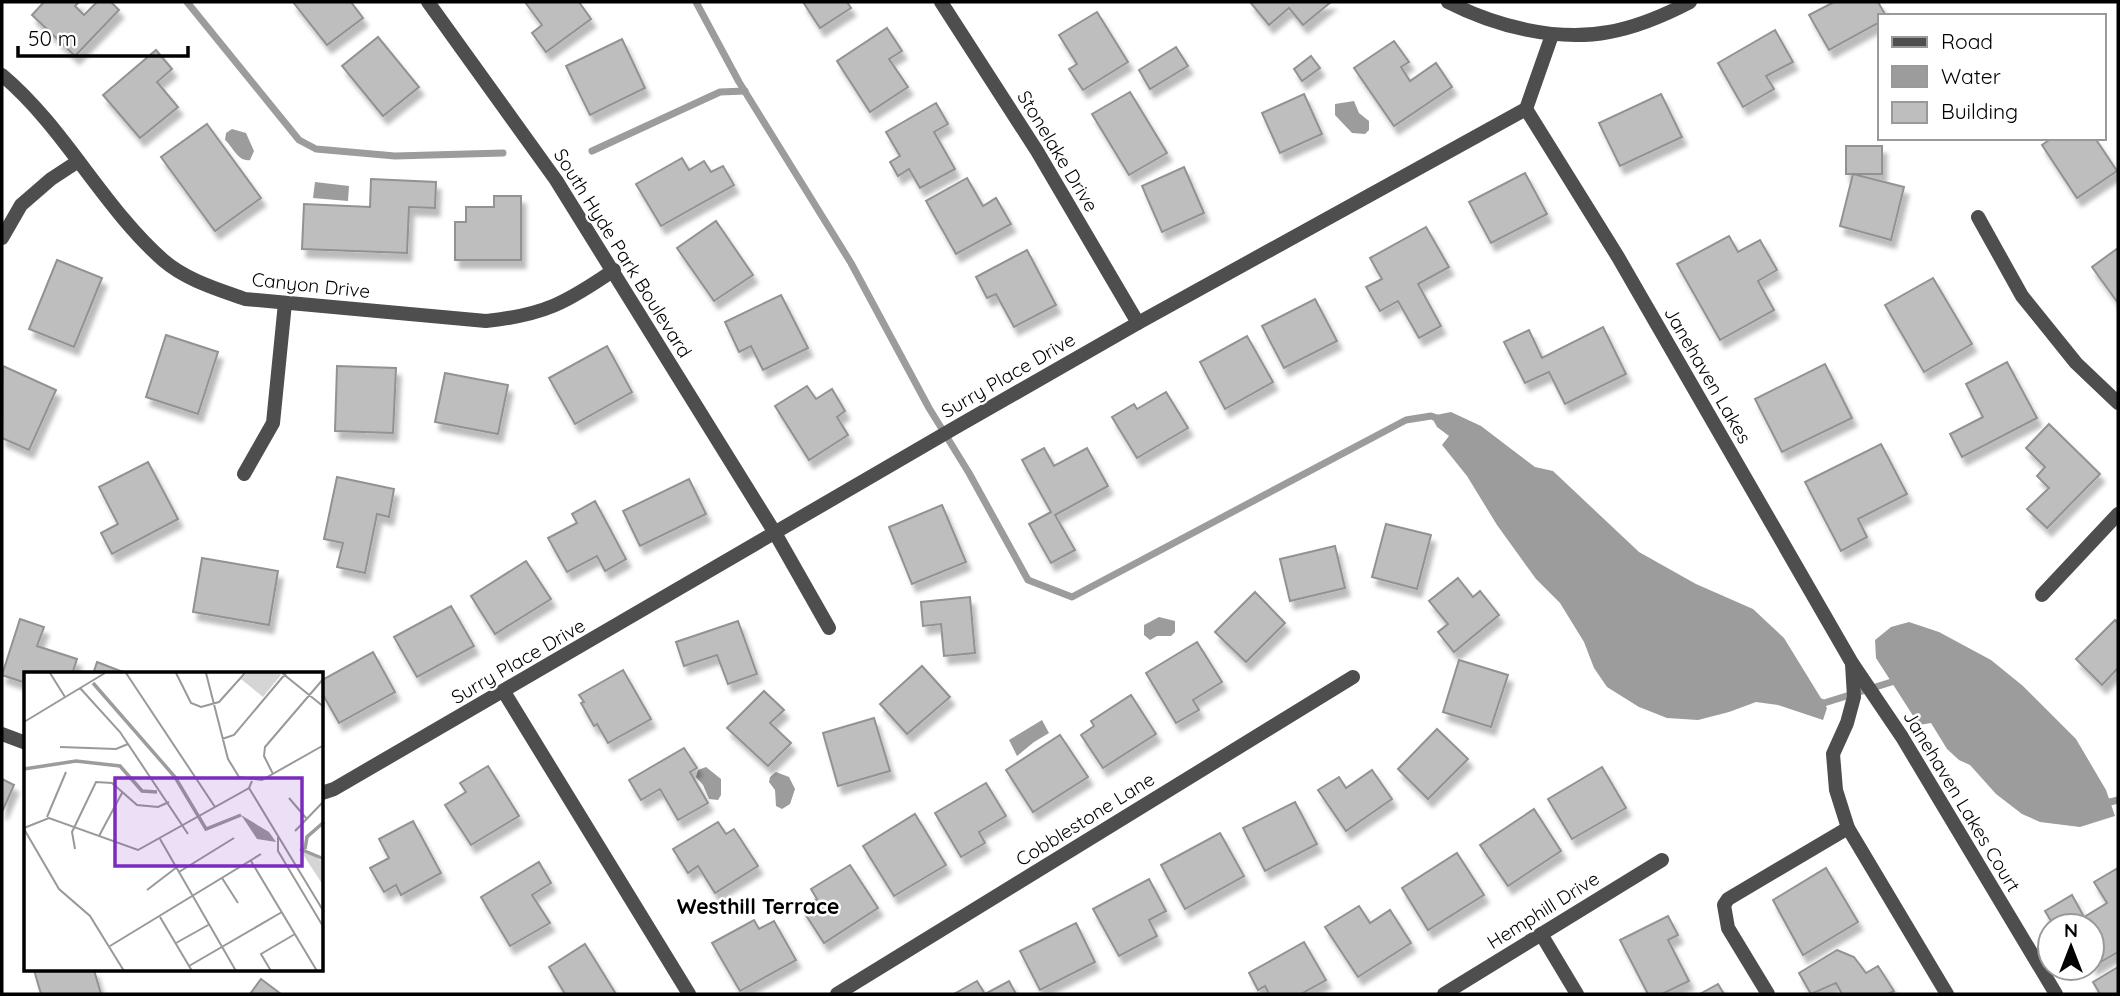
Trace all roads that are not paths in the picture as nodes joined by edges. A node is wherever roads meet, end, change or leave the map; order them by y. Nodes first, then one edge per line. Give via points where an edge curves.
1 (428, 2) edge
2 (941, 2) edge
3 (1448, 2) edge
4 (1690, 2) edge
5 (1552, 35) junction
6 (2, 75) edge
7 (1526, 109) junction
8 (77, 162) junction
9 (1978, 217) dead end
10 (2, 238) edge
11 (614, 270) junction
12 (285, 303) junction
13 (1138, 323) junction
14 (2118, 403) edge
15 (244, 474) dead end
16 (2118, 514) edge
17 (775, 533) junction
18 (2042, 595) dead end
19 (829, 628) dead end
20 (1855, 672) junction
21 (1353, 677) dead end
22 (504, 692) junction
23 (1878, 701) joint
24 (2, 734) edge
25 (24, 742) edge
26 (324, 792) edge
27 (1848, 828) junction
28 (1662, 860) dead end
29 (1541, 934) junction
30 (688, 994) edge
31 (837, 994) edge
32 (1444, 994) edge
33 (1577, 994) edge
34 (1768, 994) edge
35 (1947, 994) edge
36 (2056, 994) edge

1 - 11 street, South Hyde Park Boulevard via 556,180
2 - 13 street, Stonelake Drive via 1037,151
3 - 5 street via 1475,16
4 - 5 street via 1665,15 1609,32
5 - 7 street
6 - 8 street, Canyon Drive via 39,109
7 - 13 street, Surry Place Drive
7 - 20 street, Janehaven Lakes via 1618,257
8 - 10 street via 21,205
8 - 12 street, Canyon Drive via 164,261 223,292
9 - 14 street via 2022,296 2076,363
11 - 12 street, Canyon Drive via 574,298 542,311 496,320
11 - 17 street, South Hyde Park Boulevard
12 - 15 street via 273,423
13 - 17 street, Surry Place Drive
16 - 18 street
17 - 19 street, South Hyde Park Boulevard
17 - 22 street, Surry Place Drive
20 - 23 street, Janehaven Lakes
20 - 27 street, Janehaven Lakes via 1854,697 1833,754 1836,790
21 - 31 street, Cobblestone Lane
22 - 26 street, Surry Place Drive
22 - 30 street
23 - 36 street, Janehaven Lakes Court
24 - 25 street
27 - 34 street via 1724,905 1728,928
27 - 35 street
28 - 29 street, Hemphill Drive
29 - 32 street, Hemphill Drive
29 - 33 street

